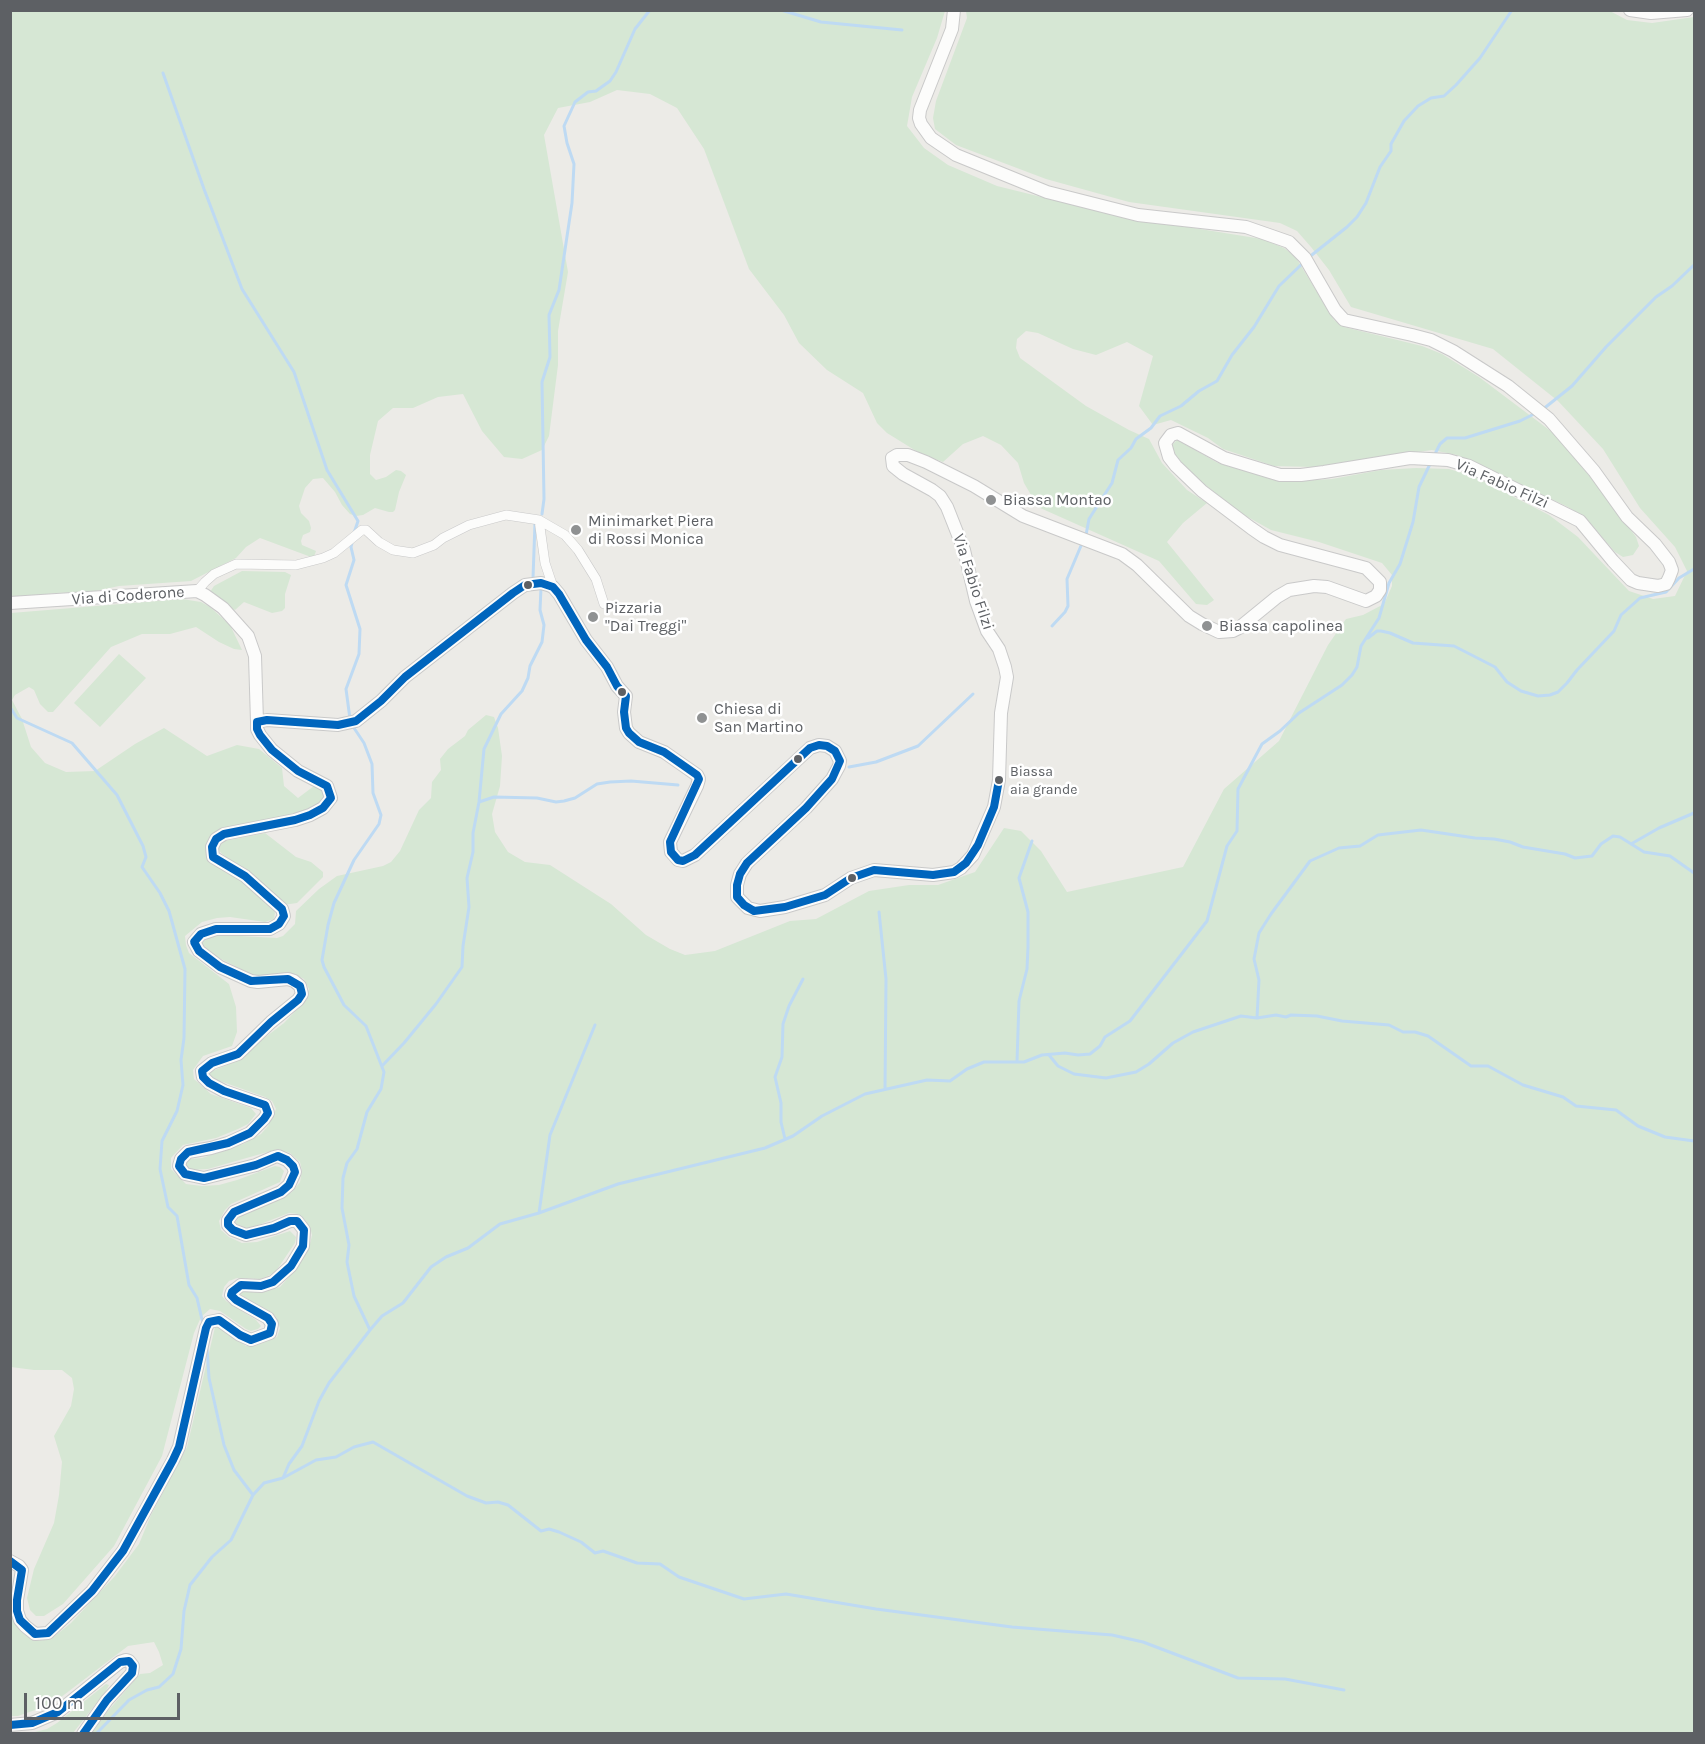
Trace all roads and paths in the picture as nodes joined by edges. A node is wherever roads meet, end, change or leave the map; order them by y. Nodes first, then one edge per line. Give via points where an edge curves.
1 (954, 10) edge
2 (1630, 10) edge
3 (1687, 10) edge
4 (539, 520) junction
5 (554, 587) junction
6 (197, 591) junction
7 (10, 603) edge
8 (604, 604) dead end
9 (257, 722) junction
10 (10, 1561) edge
11 (10, 1725) edge
12 (83, 1734) edge

1 - 5 street, Via Fabio Filzi via 952,29 919,118 930,138 956,155 1047,192 1138,215 1246,227 1289,242 1305,258 1344,320 1431,340 1508,386 1549,419 1579,452 1627,518 1669,562 1670,578 1666,584 1631,580 1580,521 1469,466 1448,460 1410,458 1280,475 1224,458 1178,433 1165,443 1169,457 1220,505 1280,545 1361,567 1380,582 1376,596 1366,601 1326,587 1289,590 1233,632 1219,632 1190,615 1122,554 1023,516 926,462 897,454 892,458 893,466 940,496 947,507 964,549 976,601 1005,667 994,807 973,855 954,872 933,875 874,870 857,875 825,895 760,911 748,908 737,897 740,874 832,779 840,766 835,751 819,745 810,748 695,855 678,860 671,852 670,842 699,779 664,752 639,742 629,733 624,712 626,696
2 - 3 street
4 - 5 street via 545,563
4 - 6 street via 499,516 469,525 413,553 385,547 363,530 334,553 312,561 296,565 236,564 214,574
4 - 8 street via 571,542 596,579
5 - 9 street via 537,583 513,593 405,677 356,722
6 - 7 street, Via di Coderone
6 - 9 street, Via di Coderone via 212,598 248,636 255,656
9 - 10 street via 260,735 272,750 298,771 327,786 331,798 317,812 295,820 216,838 213,857 245,876 282,909 284,916 270,929 216,929 201,934 194,942 199,951 220,967 251,981 288,979 300,986 302,994 237,1054 202,1071 210,1083 265,1105 268,1110 264,1119 257,1128 235,1140 188,1152 179,1166 185,1174 204,1178 278,1156 287,1160 295,1172 289,1185 234,1212 228,1225 246,1235 297,1221 304,1230 303,1246 291,1266 273,1282 241,1285 232,1292 236,1300 268,1318 272,1324 270,1333 251,1340 219,1320 209,1322 173,1460 131,1540 108,1573 48,1633 35,1634 20,1620 17,1600 22,1570
11 - 12 street via 24,1725 49,1716 122,1661 129,1661 132,1673

